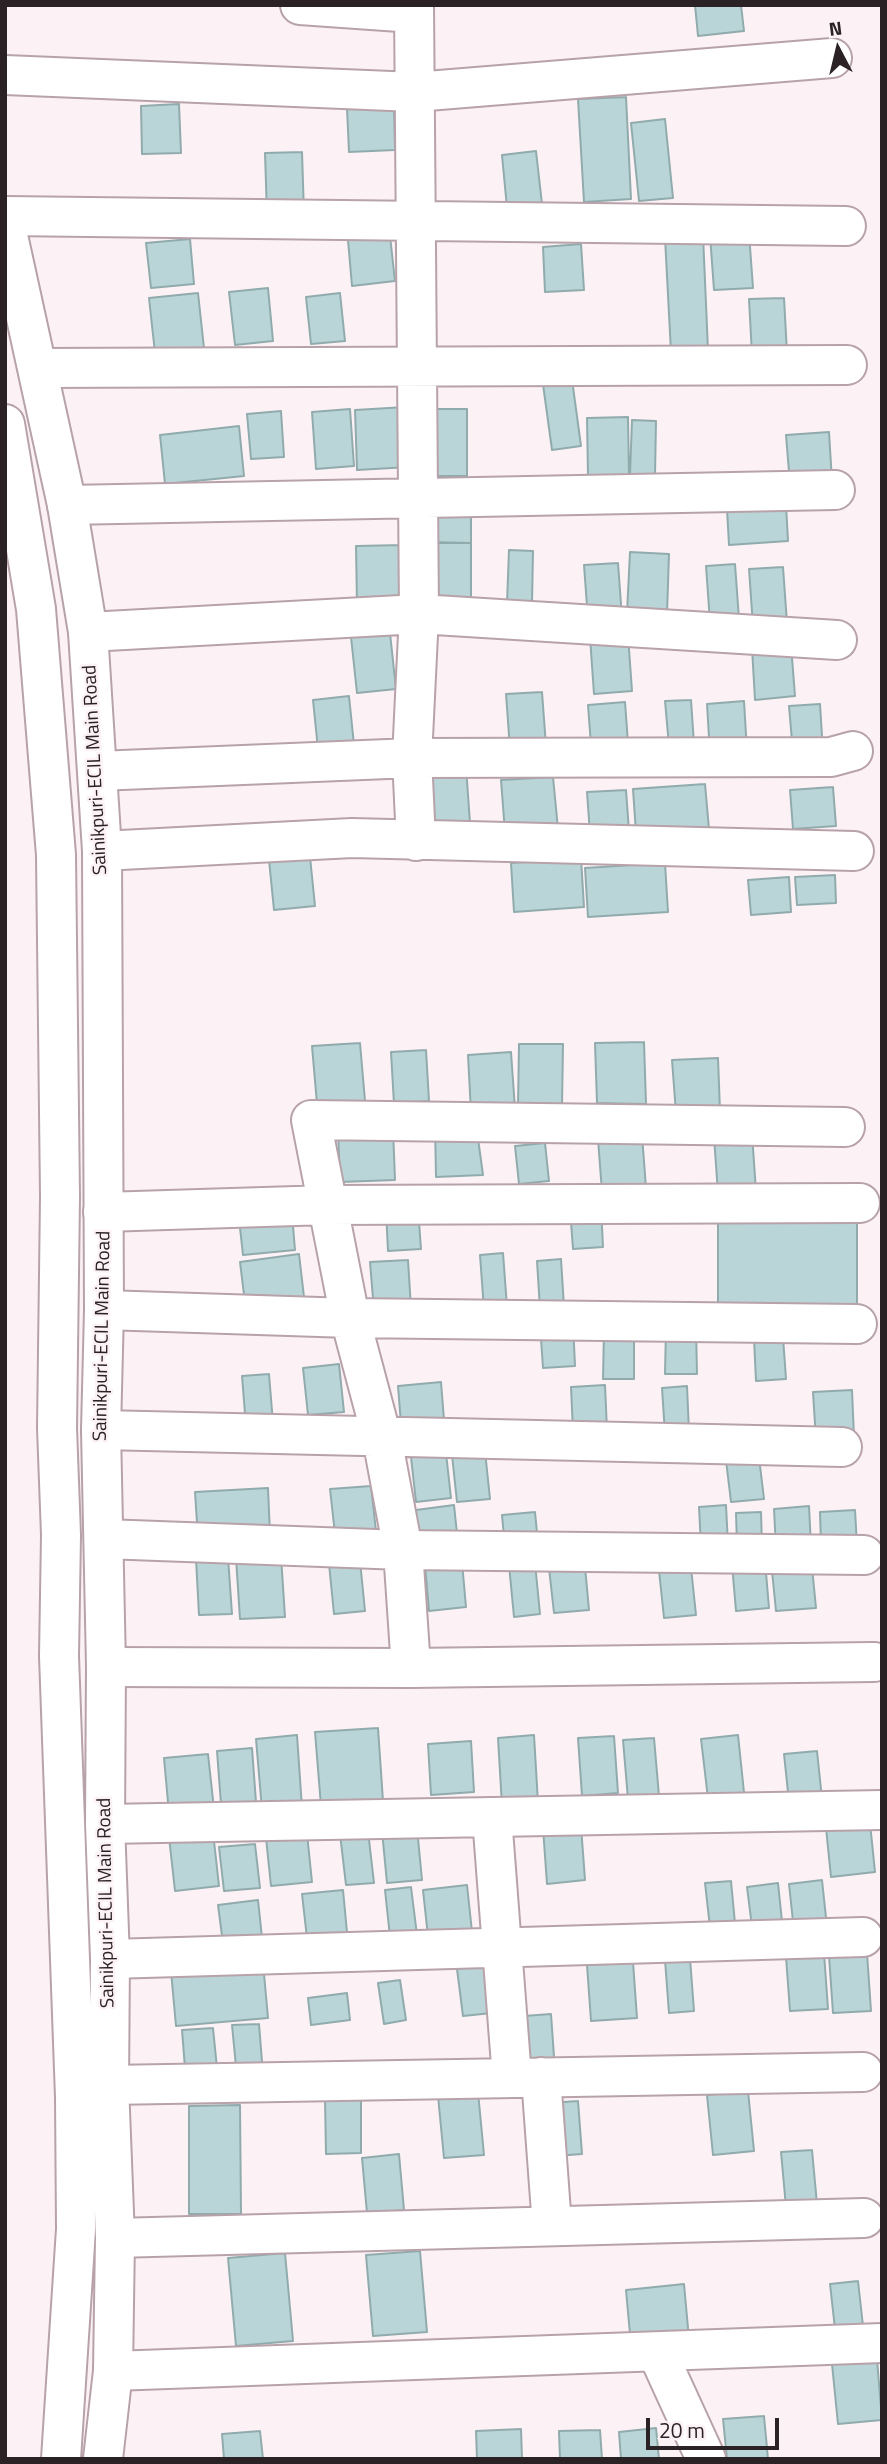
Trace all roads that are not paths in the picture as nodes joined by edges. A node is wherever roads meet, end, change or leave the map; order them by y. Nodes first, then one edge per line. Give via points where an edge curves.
1 (300, 5) edge
2 (414, 9) edge
3 (832, 58) dead end
4 (5, 75) edge
5 (415, 92) junction
6 (5, 216) edge
7 (416, 221) junction
8 (5, 222) edge
9 (846, 226) dead end
10 (847, 365) dead end
11 (417, 367) junction
12 (38, 368) junction
13 (5, 424) edge
14 (835, 491) dead end
15 (418, 498) junction
16 (67, 505) junction
17 (419, 614) junction
18 (88, 632) junction
19 (837, 640) dead end
20 (853, 751) dead end
21 (412, 758) junction
22 (98, 771) junction
23 (416, 841) junction
24 (102, 851) junction
25 (855, 851) dead end
26 (845, 1127) dead end
27 (860, 1203) dead end
28 (328, 1205) junction
29 (103, 1212) junction
30 (104, 1310) junction
31 (350, 1318) junction
32 (857, 1324) dead end
33 (101, 1430) junction
34 (382, 1438) junction
35 (842, 1447) dead end
36 (104, 1539) junction
37 (403, 1550) junction
38 (864, 1555) dead end
39 (874, 1662) dead end
40 (106, 1667) junction
41 (411, 1668) junction
42 (882, 1810) edge
43 (492, 1817) junction
44 (105, 1824) junction
45 (863, 1937) dead end
46 (503, 1947) junction
47 (110, 1959) junction
48 (863, 2072) dead end
49 (526, 2078) junction
50 (109, 2085) junction
51 (864, 2218) dead end
52 (552, 2227) junction
53 (116, 2238) junction
54 (882, 2343) edge
55 (657, 2351) junction
56 (113, 2371) junction
57 (61, 2459) edge
58 (103, 2459) edge
59 (706, 2459) edge

1 - 2 street
2 - 5 street
3 - 5 street
4 - 5 street
5 - 7 street
6 - 7 street
7 - 9 street
7 - 11 street
8 - 12 street, Sainikpuri-ECIL Main Road
10 - 11 street
11 - 12 street
11 - 15 street
12 - 16 street, Sainikpuri-ECIL Main Road
13 - 57 street, Sainikpuri-ECIL Main Road via 36,609 56,855 59,1656 76,2229
14 - 15 street
15 - 16 street
15 - 17 street
16 - 18 street, Sainikpuri-ECIL Main Road
17 - 18 street
17 - 19 street
17 - 21 street
18 - 22 street, Sainikpuri-ECIL Main Road
20 - 21 street via 831,757
21 - 22 street
21 - 23 street
22 - 24 street, Sainikpuri-ECIL Main Road
23 - 24 street via 352,838
23 - 25 street
24 - 29 street, Sainikpuri-ECIL Main Road
26 - 28 street via 312,1120
27 - 28 street
28 - 29 street
28 - 31 street
29 - 30 street, Sainikpuri-ECIL Main Road
30 - 31 street
30 - 33 street, Sainikpuri-ECIL Main Road
31 - 32 street
31 - 34 street
33 - 34 street
33 - 36 street, Sainikpuri-ECIL Main Road
34 - 35 street
34 - 37 street
36 - 37 street
36 - 40 street, Sainikpuri-ECIL Main Road
37 - 38 street
37 - 41 street
39 - 41 street
40 - 41 street
40 - 44 street, Sainikpuri-ECIL Main Road
42 - 43 street
43 - 44 street
43 - 46 street
44 - 47 street, Sainikpuri-ECIL Main Road
45 - 46 street
46 - 47 street
46 - 49 street
47 - 50 street, Sainikpuri-ECIL Main Road
48 - 49 street
49 - 50 street
49 - 52 street
50 - 53 street, Sainikpuri-ECIL Main Road
51 - 52 street
52 - 53 street
53 - 56 street, Sainikpuri-ECIL Main Road
54 - 55 street
55 - 56 street
55 - 59 street
56 - 58 street, Sainikpuri-ECIL Main Road

